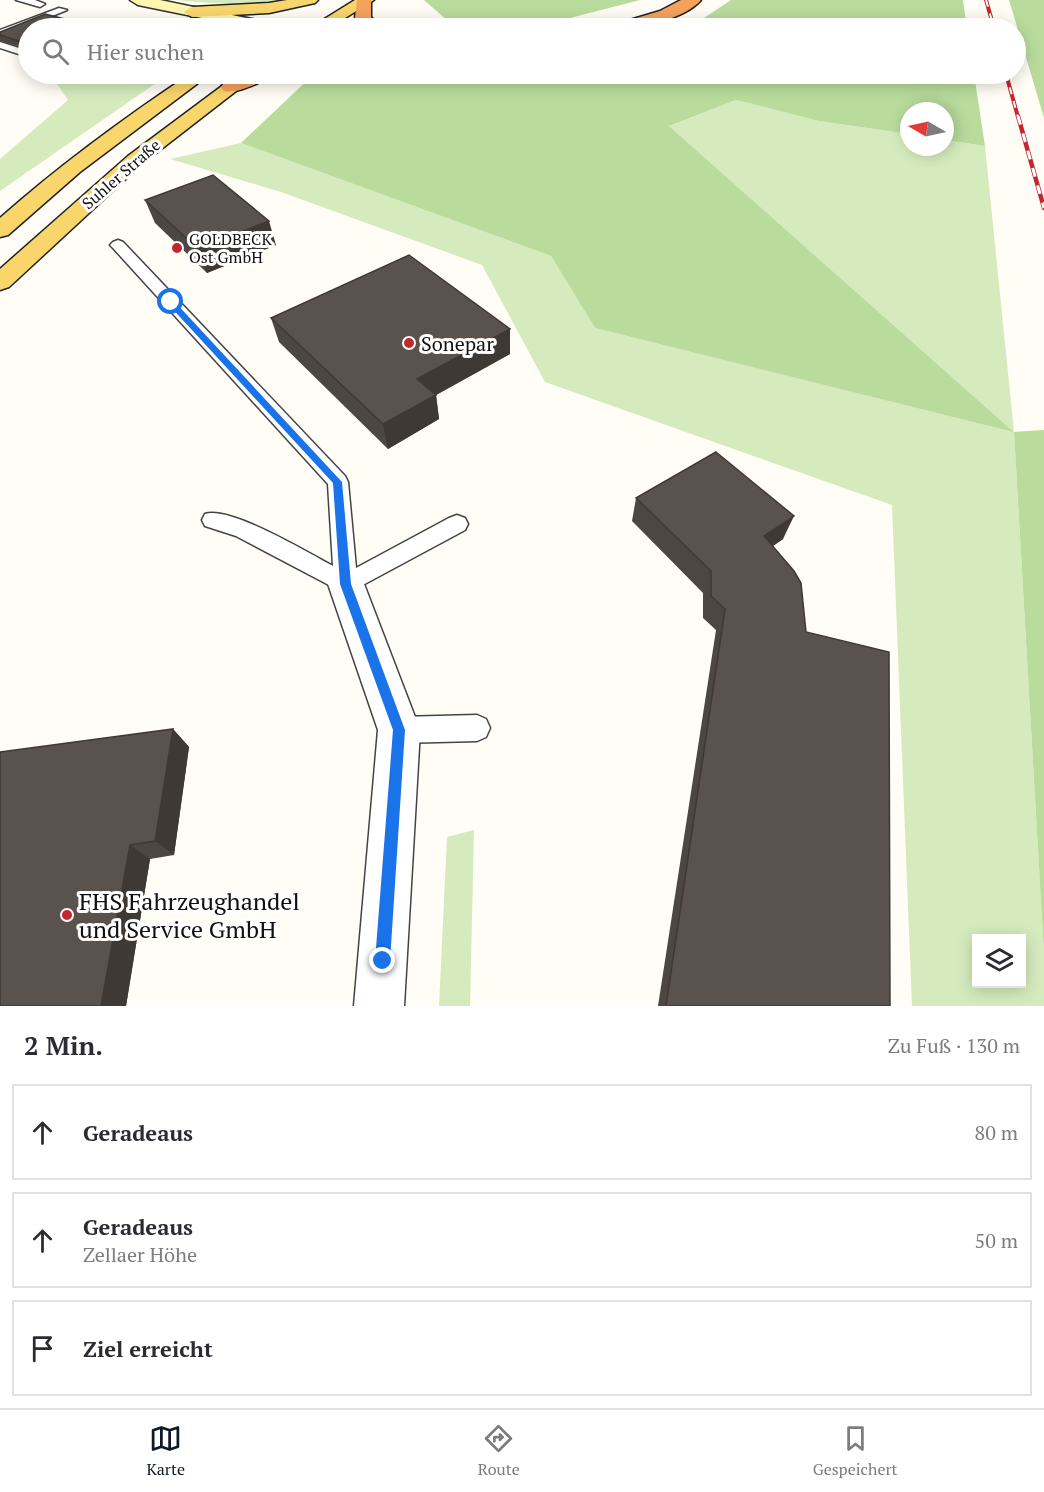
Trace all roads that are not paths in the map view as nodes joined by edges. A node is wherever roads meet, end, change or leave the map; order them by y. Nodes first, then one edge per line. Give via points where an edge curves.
1 (21, 0) edge
2 (52, 0) edge
3 (138, 0) edge
4 (310, 0) edge
5 (324, 0) edge
6 (365, 0) edge
7 (693, 0) edge
8 (40, 4) junction
9 (62, 10) dead end
10 (20, 12) dead end
11 (192, 12) junction
12 (41, 18) edge
13 (222, 18) edge
14 (291, 18) edge
15 (335, 18) edge
16 (363, 18) edge
17 (652, 18) edge
18 (18, 27) edge
19 (0, 34) edge
20 (0, 45) edge
21 (18, 51) edge
22 (187, 84) edge
23 (234, 84) edge
24 (238, 84) edge
25 (230, 87) junction
26 (0, 230) edge
27 (118, 245) dead end
28 (0, 282) edge
29 (213, 520) dead end
30 (457, 524) dead end
31 (346, 584) junction
32 (477, 728) dead end
33 (399, 730) junction
34 (379, 1006) edge

1 - 8 lane
2 - 8 lane
3 - 11 street
4 - 11 main road via 269,8
5 - 14 main road
6 - 15 main road
6 - 16 highway
7 - 17 highway
8 - 10 lane
9 - 12 lane
11 - 13 street
18 - 19 lane
20 - 21 lane
22 - 26 main road, Suhler Straße via 60,177
23 - 25 main road, Suhler Straße
24 - 25 highway
25 - 28 main road, Suhler Straße via 135,160
27 - 31 lane via 338,482
29 - 31 lane via 243,529
30 - 31 lane
31 - 33 street
32 - 33 lane
33 - 34 street

